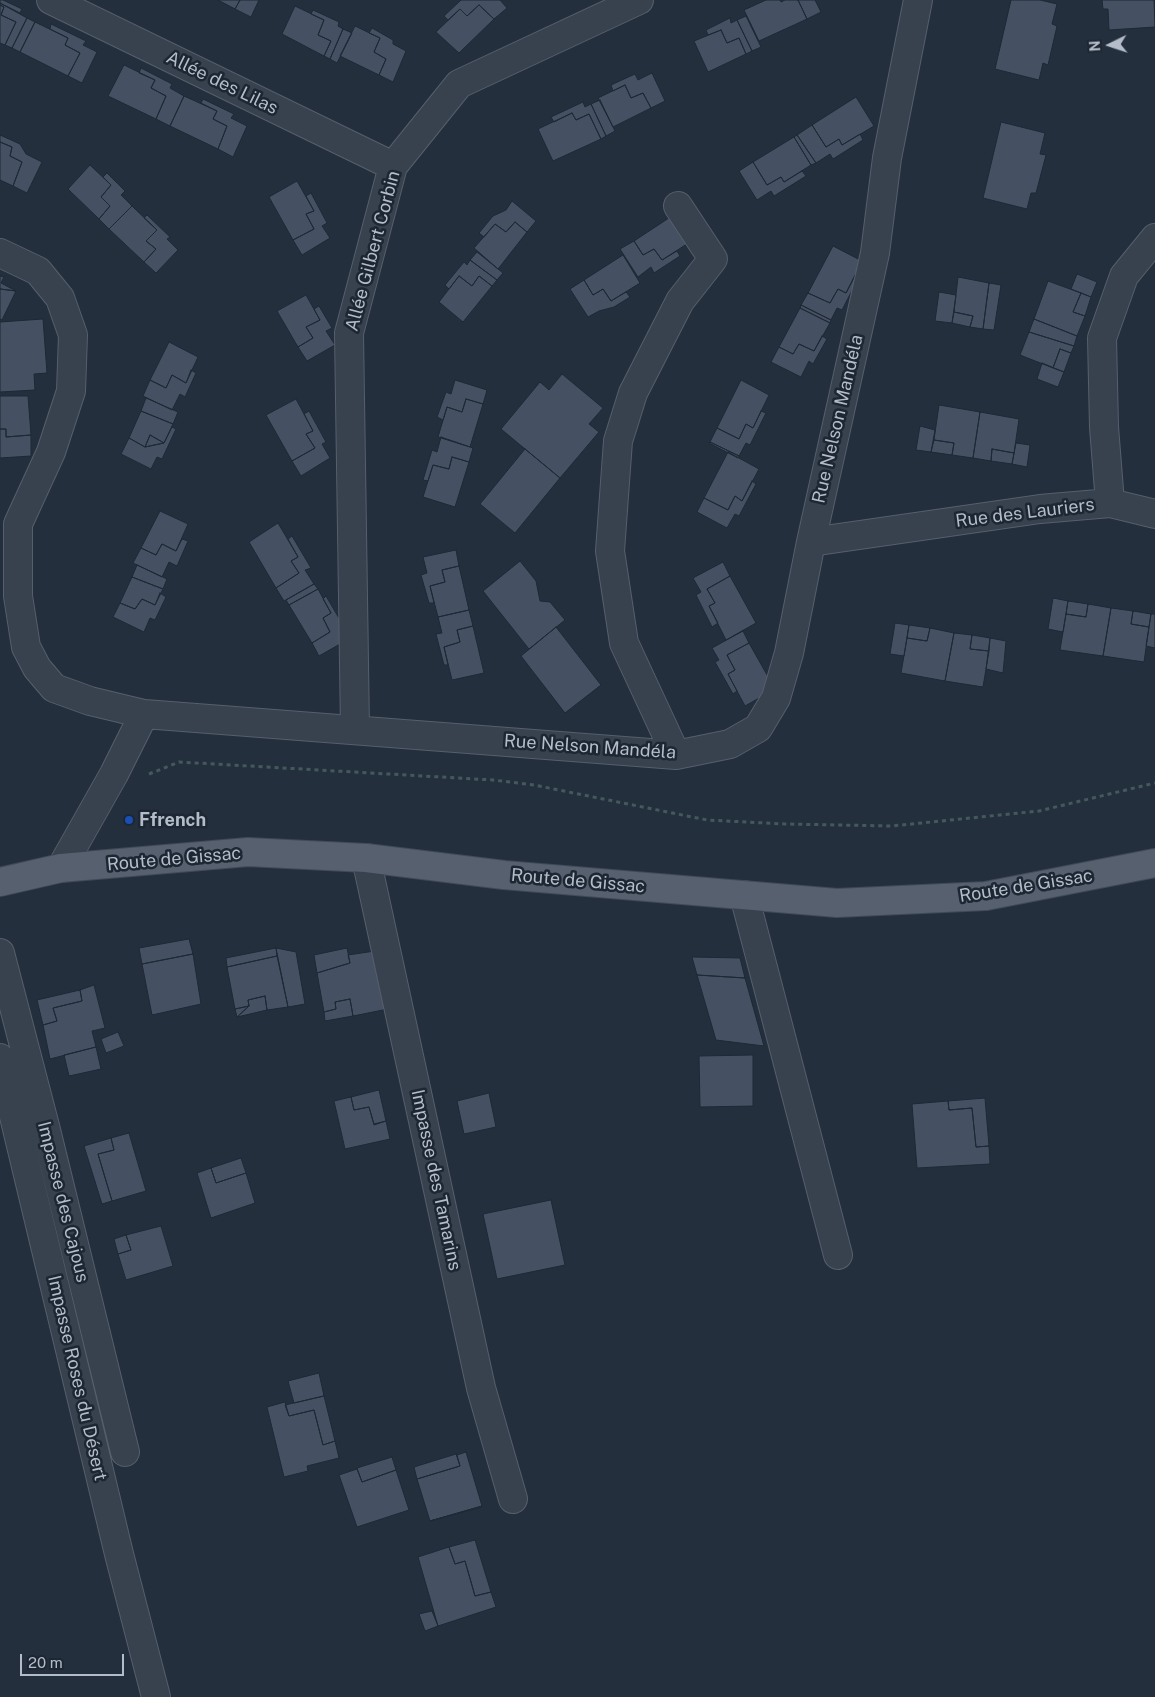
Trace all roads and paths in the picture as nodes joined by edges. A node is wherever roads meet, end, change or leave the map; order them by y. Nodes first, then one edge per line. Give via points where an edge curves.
1 (51, 0) edge
2 (639, 0) edge
3 (918, 0) edge
4 (393, 166) junction
5 (678, 206) dead end
6 (1155, 238) edge
7 (0, 253) edge
8 (1110, 503) junction
9 (1155, 514) edge
10 (9, 520) edge
11 (811, 542) junction
12 (144, 714) junction
13 (355, 729) junction
14 (676, 755) junction
15 (114, 774) junction
16 (1155, 783) edge
17 (366, 858) junction
18 (1155, 863) edge
19 (61, 868) junction
20 (0, 882) edge
21 (744, 895) junction
22 (0, 953) edge
23 (0, 1058) edge
24 (838, 1255) dead end
25 (125, 1452) dead end
26 (512, 1500) dead end
27 (156, 1697) edge

1 - 4 street, Allée des Lilas
2 - 4 street, Allée Gilbert Corbin via 459,84
3 - 11 street, Rue Nelson Mandéla via 888,158 875,253
4 - 13 street, Allée Gilbert Corbin via 350,333
5 - 14 street via 713,258 680,301 633,393 618,440 610,550 624,643
6 - 8 street, Rue des Lauriers via 1124,276 1102,338
7 - 10 street via 38,271 60,298 73,335 71,390 51,452
8 - 9 street
8 - 11 street, Rue des Lauriers via 1040,509
10 - 12 street via 26,647 37,668 54,688
11 - 14 street, Rue Nelson Mandéla via 789,653 776,698 758,728 730,744
12 - 13 street, Rue Nelson Mandéla
12 - 15 street
13 - 14 street, Rue Nelson Mandéla
15 - 16 path via 145,776 179,762 493,780 534,785 707,820 892,826 1039,812
15 - 19 street
17 - 19 main road, Route de Gissac via 248,852
17 - 21 main road, Route de Gissac via 504,875
17 - 26 street, Impasse des Tamarins via 481,1388
18 - 21 main road, Route de Gissac via 986,896 837,903
19 - 20 main road, Route de Gissac
21 - 24 street
22 - 25 street, Impasse des Cajous
23 - 27 street, Impasse Roses du Désert via 116,1544

